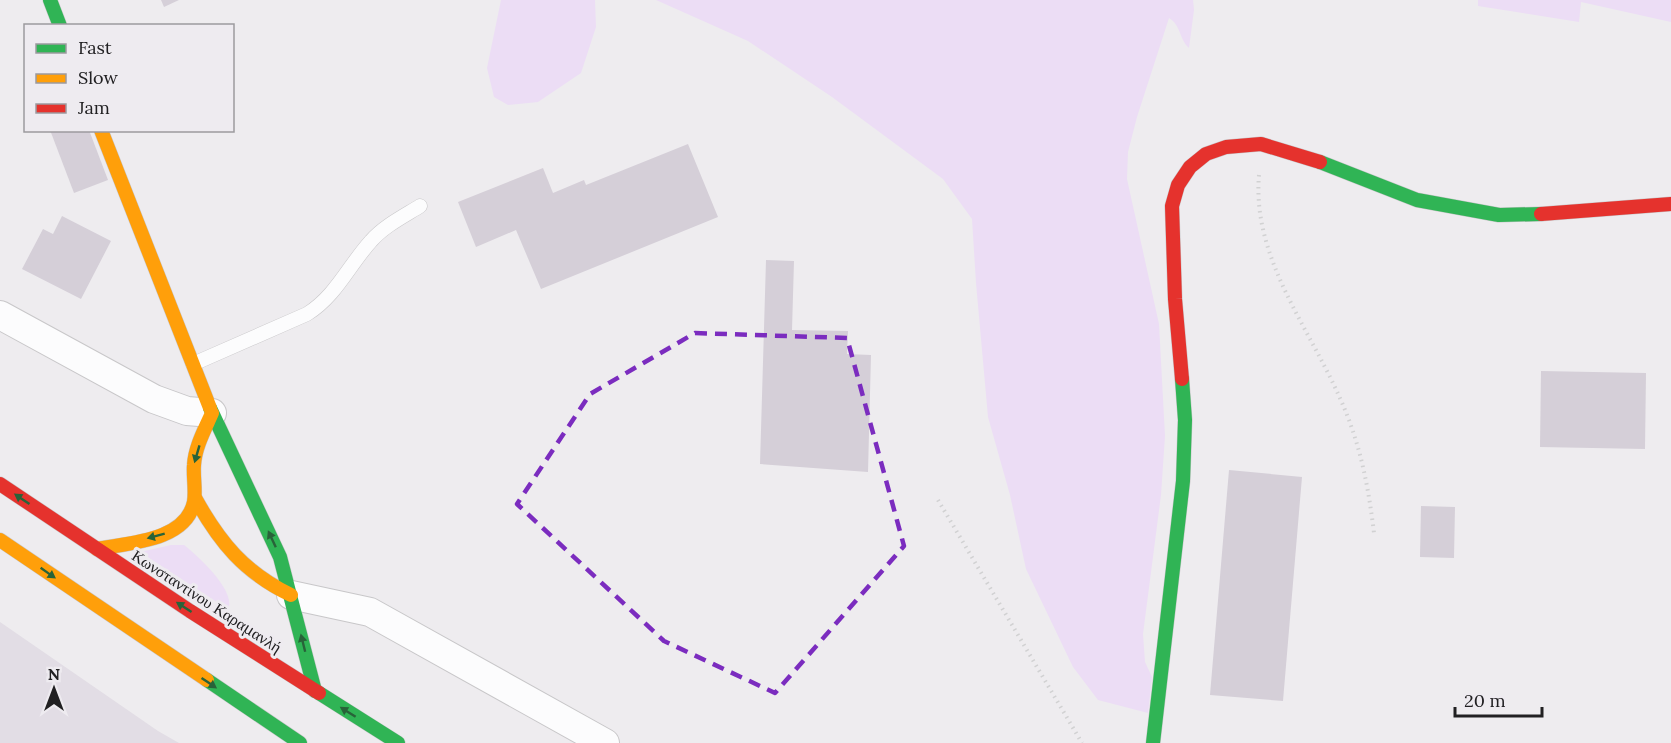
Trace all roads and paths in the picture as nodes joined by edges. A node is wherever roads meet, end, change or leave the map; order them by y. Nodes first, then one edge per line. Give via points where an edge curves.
1 (50, 0) edge
2 (59, 24) edge
3 (102, 132) edge
4 (1261, 144) junction
5 (1671, 204) edge
6 (420, 206) dead end
7 (0, 315) edge
8 (193, 364) junction
9 (212, 413) junction
10 (0, 484) edge
11 (195, 498) junction
12 (938, 500) dead end
13 (1374, 533) dead end
14 (0, 540) edge
15 (97, 549) junction
16 (291, 595) junction
17 (315, 691) junction
18 (300, 743) edge
19 (398, 743) edge
20 (605, 743) edge
21 (1082, 743) edge
22 (1153, 743) edge

1 - 2 street
3 - 8 street
4 - 5 street via 1301,154 1418,200 1499,215
4 - 13 path via 1258,188 1269,249 1286,293 1340,398 1356,441 1369,487
4 - 22 street via 1226,147 1206,154 1190,167 1178,185 1172,206 1174,299 1185,420 1183,481
6 - 8 lane via 372,239 317,308
7 - 9 street via 154,399 187,411
8 - 9 street
9 -> 11 street via 195,457
16 -> 9 street via 280,556
15 -> 10 street, Κωνσταντίνου Καραμανλή
11 -> 15 street via 188,518 169,532
11 - 16 street via 238,561 268,585
12 - 21 path
14 -> 18 street
17 -> 15 street, Κωνσταντίνου Καραμανλή
17 -> 16 street
16 - 20 street via 370,612
19 -> 17 street, Κωνσταντίνου Καραμανλή

